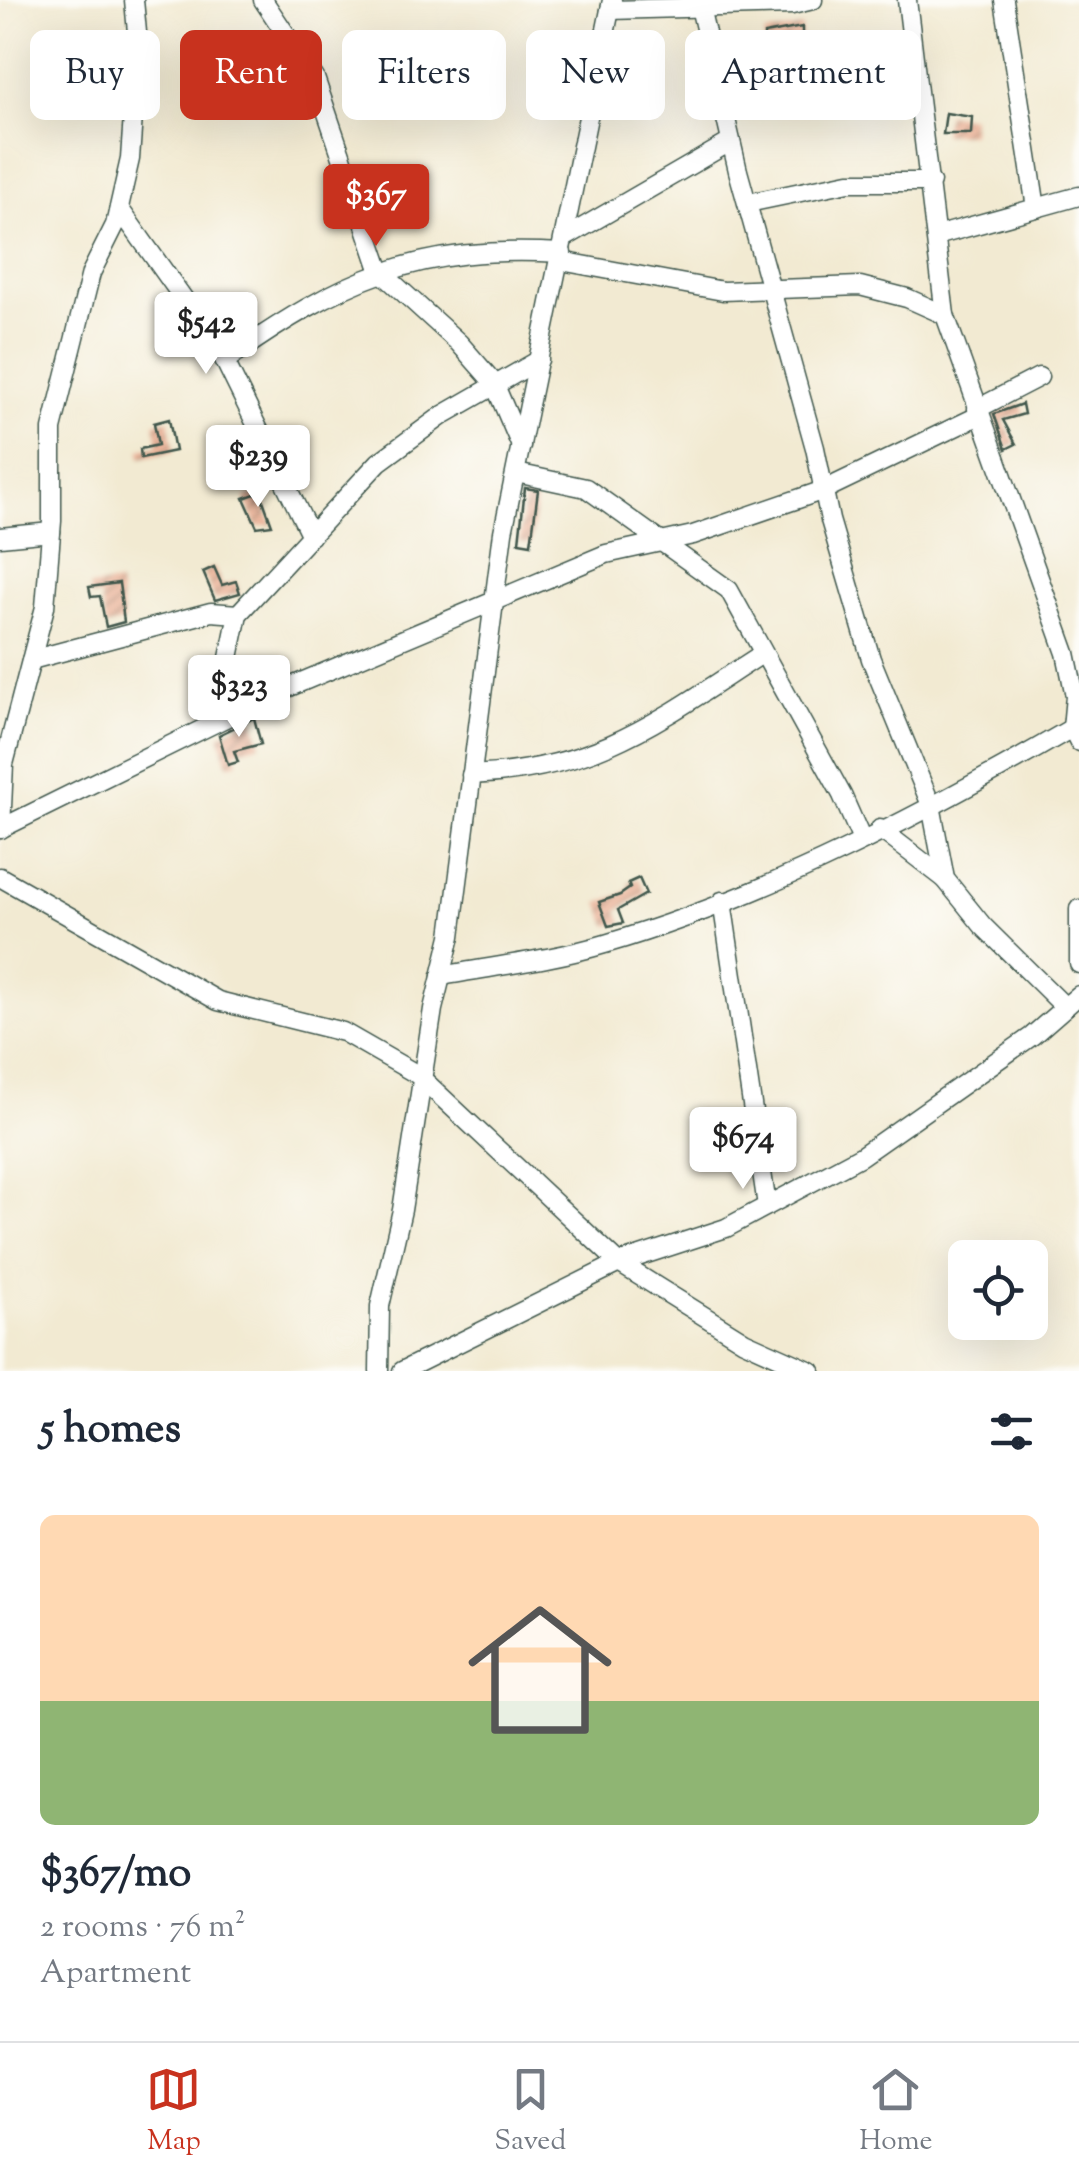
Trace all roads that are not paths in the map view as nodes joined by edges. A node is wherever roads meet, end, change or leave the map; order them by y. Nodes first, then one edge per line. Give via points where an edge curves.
1 (134, 0) edge
2 (263, 0) edge
3 (813, 0) edge
4 (906, 0) edge
5 (1004, 0) edge
6 (611, 5) edge
7 (700, 6) junction
8 (730, 142) junction
9 (932, 182) junction
10 (1079, 196) edge
11 (748, 203) junction
12 (119, 208) junction
13 (1036, 208) junction
14 (936, 236) junction
15 (563, 250) junction
16 (381, 272) junction
17 (768, 288) junction
18 (945, 316) junction
19 (539, 360) junction
20 (225, 361) junction
21 (1039, 377) dead end
22 (494, 383) junction
23 (979, 412) junction
24 (521, 446) junction
25 (516, 474) junction
26 (824, 490) junction
27 (51, 532) junction
28 (312, 536) junction
29 (0, 537) edge
30 (658, 542) junction
31 (494, 604) junction
32 (238, 614) junction
33 (762, 654) junction
34 (32, 660) junction
35 (216, 721) junction
36 (1076, 735) edge
37 (471, 775) junction
38 (931, 805) junction
39 (0, 829) edge
40 (880, 830) junction
41 (862, 838) junction
42 (0, 877) edge
43 (944, 878) junction
44 (722, 900) junction
45 (1079, 909) edge
46 (1079, 964) edge
47 (441, 976) junction
48 (1072, 1001) edge
49 (424, 1080) junction
50 (767, 1206) junction
51 (619, 1263) junction
52 (379, 1371) edge
53 (402, 1371) edge
54 (810, 1371) edge

1 - 12 street via 137,62
2 - 16 street via 315,78
3 - 7 street
4 - 9 street
5 - 13 street
6 - 7 street
6 - 15 street
7 - 8 street
8 - 11 street
8 - 15 street
9 - 11 street via 849,182
9 - 14 street
10 - 13 street
11 - 17 street
12 - 20 street
12 - 27 street via 91,273 52,429
13 - 14 street
14 - 18 street
15 - 16 street via 452,253
15 - 17 street via 724,291
15 - 19 street
16 - 20 street via 302,309
16 - 22 street
17 - 18 street via 860,286
17 - 26 street
18 - 23 street
19 - 22 street
19 - 24 street
20 - 28 street
21 - 23 street
22 - 24 street
22 - 28 street via 379,462
23 - 26 street
23 - 36 street via 1066,653
24 - 25 street
25 - 30 street via 586,488
25 - 31 street
26 - 30 street
26 - 38 street via 871,659
27 - 29 street
27 - 34 street via 45,607
28 - 32 street
30 - 31 street via 606,554
30 - 33 street via 729,590
31 - 35 street
31 - 37 street
32 - 34 street via 211,612
32 - 35 street
33 - 37 street via 626,740 574,761
33 - 41 street
34 - 39 street via 4,764
35 - 39 street
36 - 38 street
37 - 47 street
38 - 40 street
38 - 43 street
40 - 41 street
40 - 43 street
41 - 44 street
42 - 49 street via 218,1002 342,1032
43 - 48 street via 983,926
44 - 47 street via 602,945
44 - 50 street
45 - 46 street
47 - 49 street
48 - 50 street via 861,1156
49 - 51 street
49 - 52 street via 380,1306
50 - 51 street via 726,1228
51 - 53 street
51 - 54 street via 744,1340

